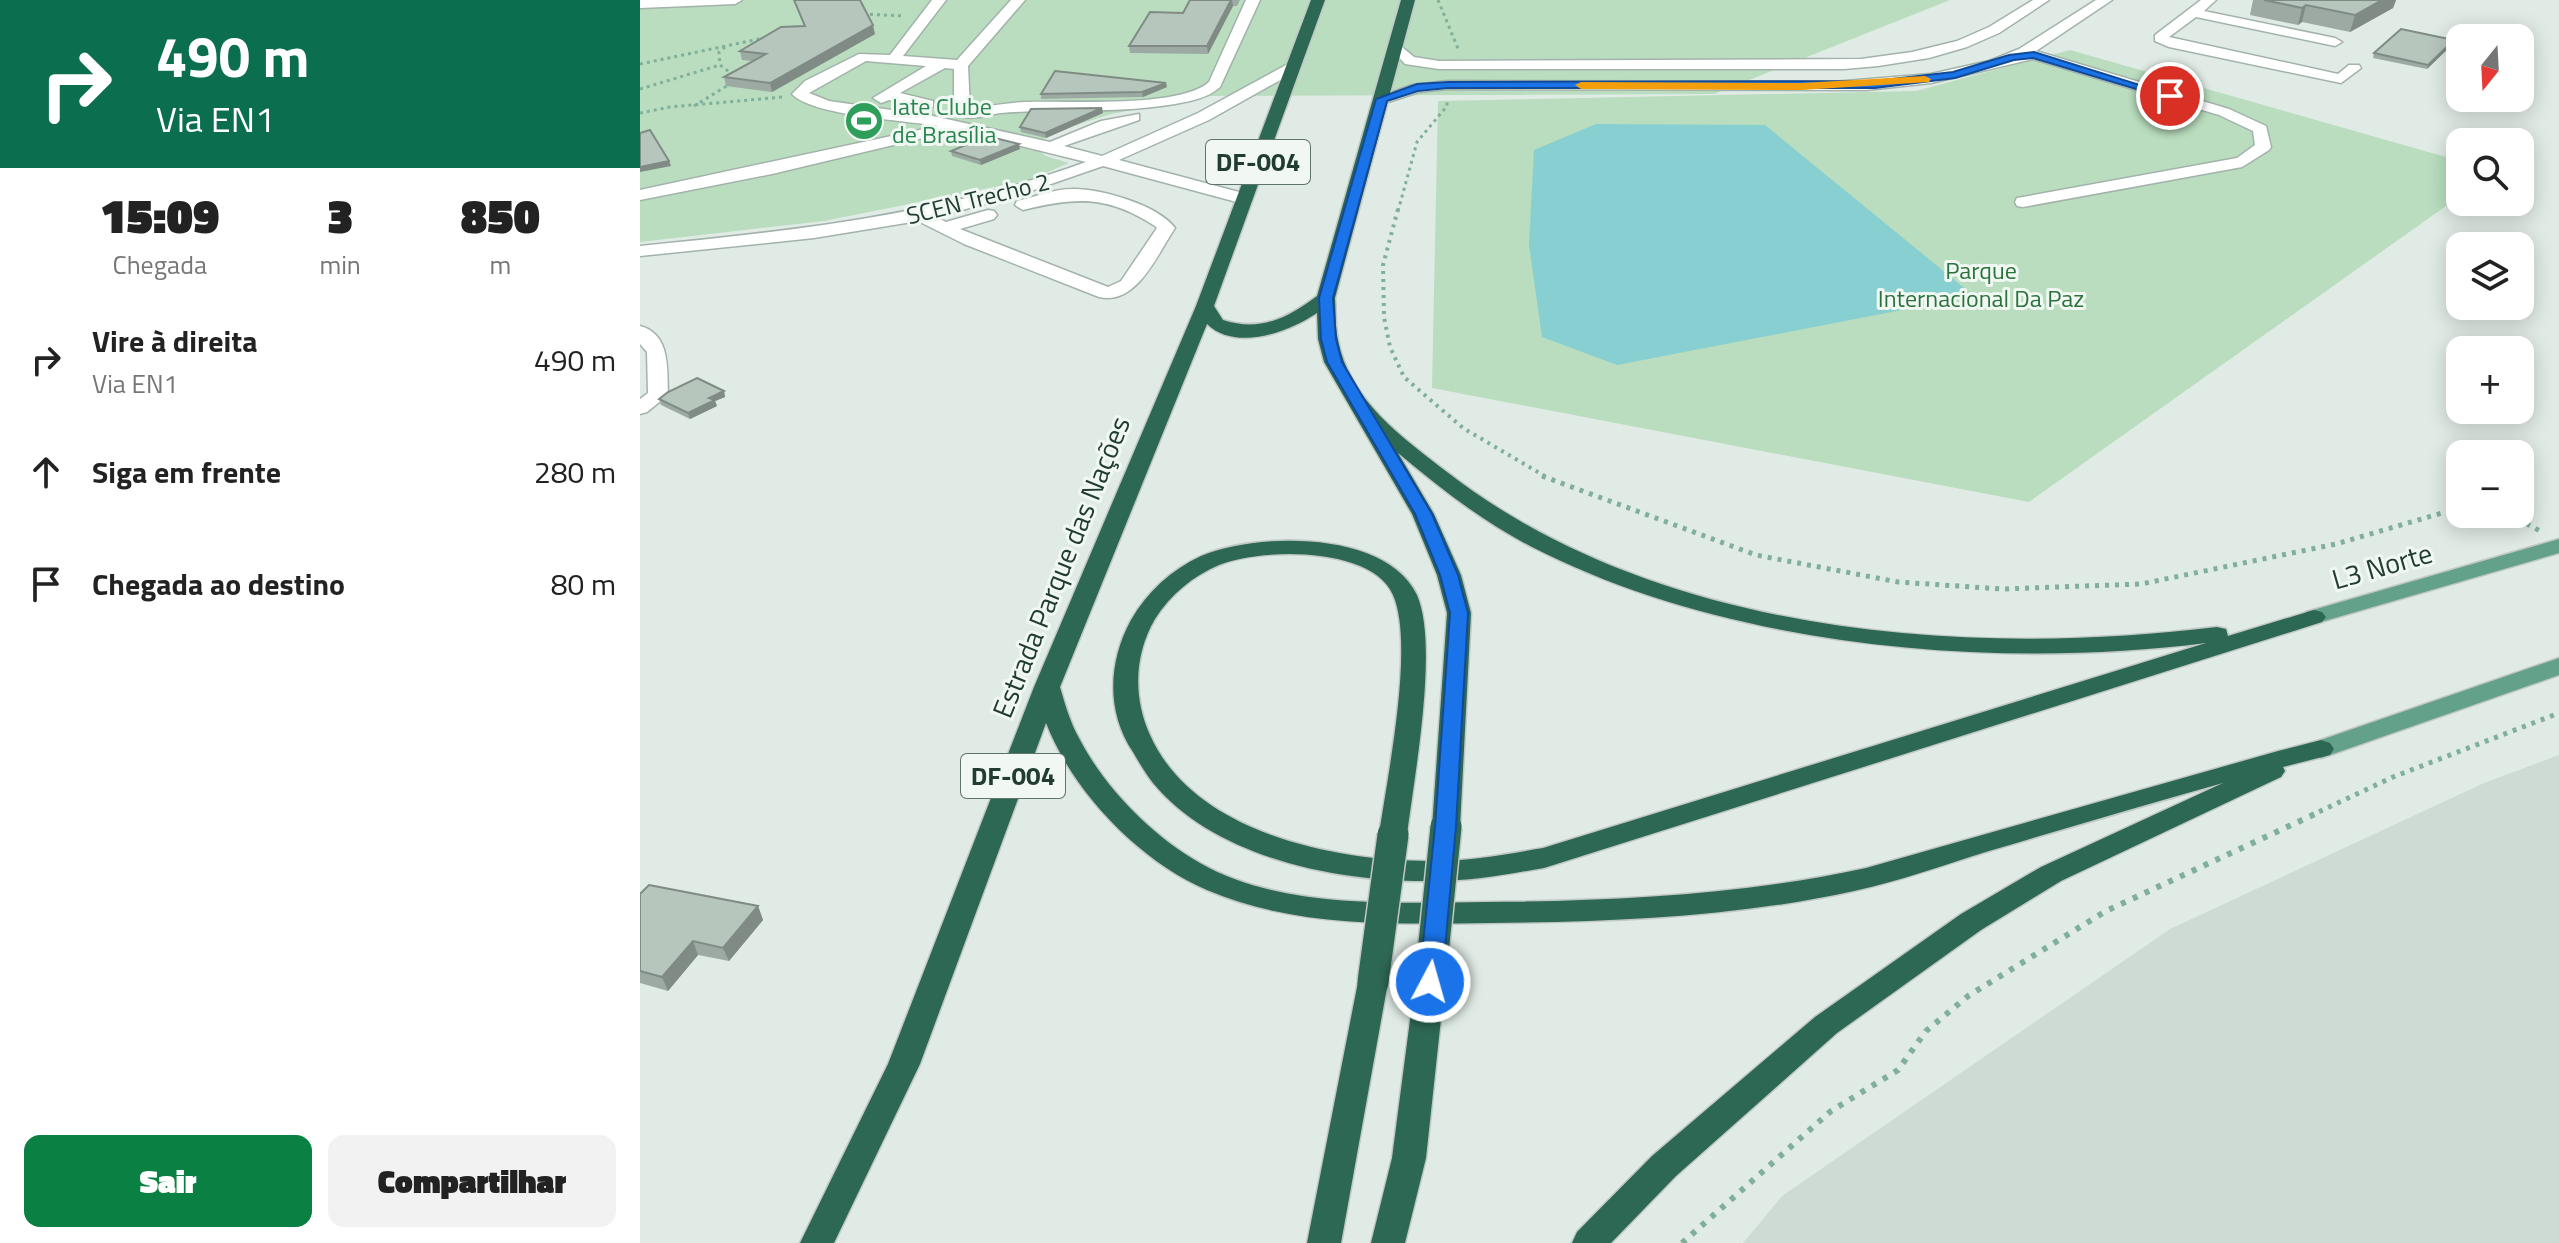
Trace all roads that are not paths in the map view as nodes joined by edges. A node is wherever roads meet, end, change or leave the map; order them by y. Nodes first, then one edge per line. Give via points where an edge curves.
1 (735, 0) edge
2 (939, 0) edge
3 (1018, 0) edge
4 (1253, 0) edge
5 (1318, 0) edge
6 (1408, 0) edge
7 (2042, 0) edge
8 (2105, 0) edge
9 (2209, 0) edge
10 (640, 4) edge
11 (2191, 12) junction
12 (2335, 42) dead end
13 (1397, 47) junction
14 (2013, 57) junction
15 (894, 59) junction
16 (941, 64) junction
17 (961, 65) junction
18 (1686, 65) junction
19 (1293, 67) junction
20 (2354, 68) dead end
21 (1629, 86) junction
22 (887, 95) junction
23 (1244, 96) junction
24 (1382, 99) junction
25 (1199, 104) junction
26 (862, 109) junction
27 (974, 120) junction
28 (1074, 138) junction
29 (1057, 143) junction
30 (1105, 162) junction
31 (640, 195) edge
32 (1244, 199) junction
33 (2023, 202) dead end
34 (919, 215) junction
35 (944, 228) junction
36 (640, 251) edge
37 (1326, 298) junction
38 (1205, 306) junction
39 (640, 332) edge
40 (640, 408) edge
41 (1365, 415) junction
42 (2553, 540) edge
43 (2314, 617) junction
44 (2559, 666) edge
45 (1047, 687) junction
46 (2321, 749) junction
47 (817, 1243) edge
48 (1324, 1243) edge
49 (1388, 1243) edge
50 (1589, 1243) edge

1 - 10 street
2 - 15 street
3 - 17 street
4 - 27 street via 1215,84 1206,92 1129,107 1002,108
5 - 19 highway, Estrada Parque das Nações / DF-004
6 - 13 highway
7 - 18 street via 1980,37 1907,58 1844,65
8 - 14 street
9 - 11 street
11 - 12 street
11 - 20 street via 2160,38 2341,79
13 - 18 street via 1410,61 1453,65
13 - 24 highway
14 - 21 street via 1955,75 1875,84
14 - 33 street via 2034,55 2224,112 2260,129 2263,147 2242,162
15 - 16 street
15 - 26 street via 859,59 799,94
16 - 17 street
16 - 22 street
17 - 27 street
18 - 21 street via 1632,71
19 - 23 street, SCEN Trecho 2
19 - 32 highway, Estrada Parque das Nações / DF-004
21 - 24 street via 1448,85
22 - 26 street
22 - 27 street
23 - 25 street
23 - 30 street, SCEN Trecho 2
24 - 37 highway
25 - 28 street via 1110,122
25 - 28 street via 1108,147
26 - 27 street
27 - 29 street
27 - 30 street
27 - 31 street via 907,153 877,145
28 - 29 street
29 - 30 street
30 - 32 street
30 - 34 street, SCEN Trecho 2 via 1029,188
32 - 38 highway, Estrada Parque das Nações / DF-004
34 - 35 street
34 - 36 street, SCEN Trecho 2 via 812,233
35 - 35 street via 1106,293 1127,285 1166,228 1148,215 1073,194
37 - 38 highway via 1293,323 1262,331 1216,324
37 - 41 highway via 1334,362
38 - 45 highway, Estrada Parque das Nações / DF-004
39 - 40 street via 657,351 658,395
41 - 43 highway via 1474,504 1540,543 1653,590 1714,607 1937,643 2057,647 2178,641
41 - 49 highway, bridge via 1423,514 1459,613 1430,982 1409,1158
42 - 43 main road, L3 Norte
43 - 48 highway, bridge via 1544,858 1420,871 1354,865 1260,842 1193,807 1146,756 1128,721 1124,665 1145,615 1166,587 1204,563 1247,550 1295,545 1337,551 1387,572 1407,600 1411,666 1393,835 1373,982
44 - 46 main road
45 - 46 highway via 1067,743 1090,778 1137,827 1190,870 1239,891 1292,902 1410,913 1654,908 1852,881
45 - 47 highway, Estrada Parque das Nações / DF-004 via 904,1064
46 - 50 highway via 2051,874 1971,922 1826,1025 1664,1166

